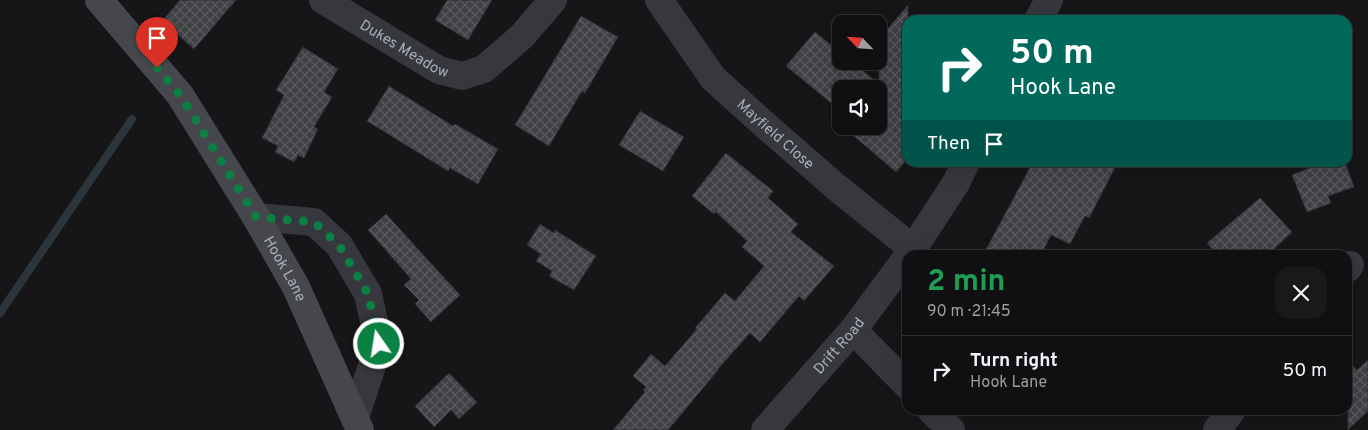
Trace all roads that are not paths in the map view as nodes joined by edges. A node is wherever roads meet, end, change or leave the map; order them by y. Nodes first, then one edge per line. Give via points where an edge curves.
1 (99, 0) edge
2 (323, 0) edge
3 (553, 0) edge
4 (659, 0) edge
5 (1049, 0) edge
6 (1041, 15) edge
7 (964, 167) edge
8 (256, 217) junction
9 (906, 250) edge
10 (913, 250) edge
11 (902, 264) edge
12 (852, 330) junction
13 (902, 380) edge
14 (936, 415) edge
15 (1228, 415) edge
16 (357, 424) edge
17 (765, 430) edge
18 (950, 430) edge
19 (1217, 430) edge

1 - 8 street, Hook Lane via 180,95
2 - 3 street, Dukes Meadow via 439,70 462,76 484,69 522,36
4 - 9 street, Mayfield Close via 713,78
5 - 6 street
7 - 10 street, Drift Road
8 - 16 street, Hook Lane via 296,287
8 - 16 street via 314,222 339,245 368,294 379,344
11 - 12 street, Drift Road
12 - 13 street
12 - 17 street, Drift Road
14 - 18 street
15 - 19 street

